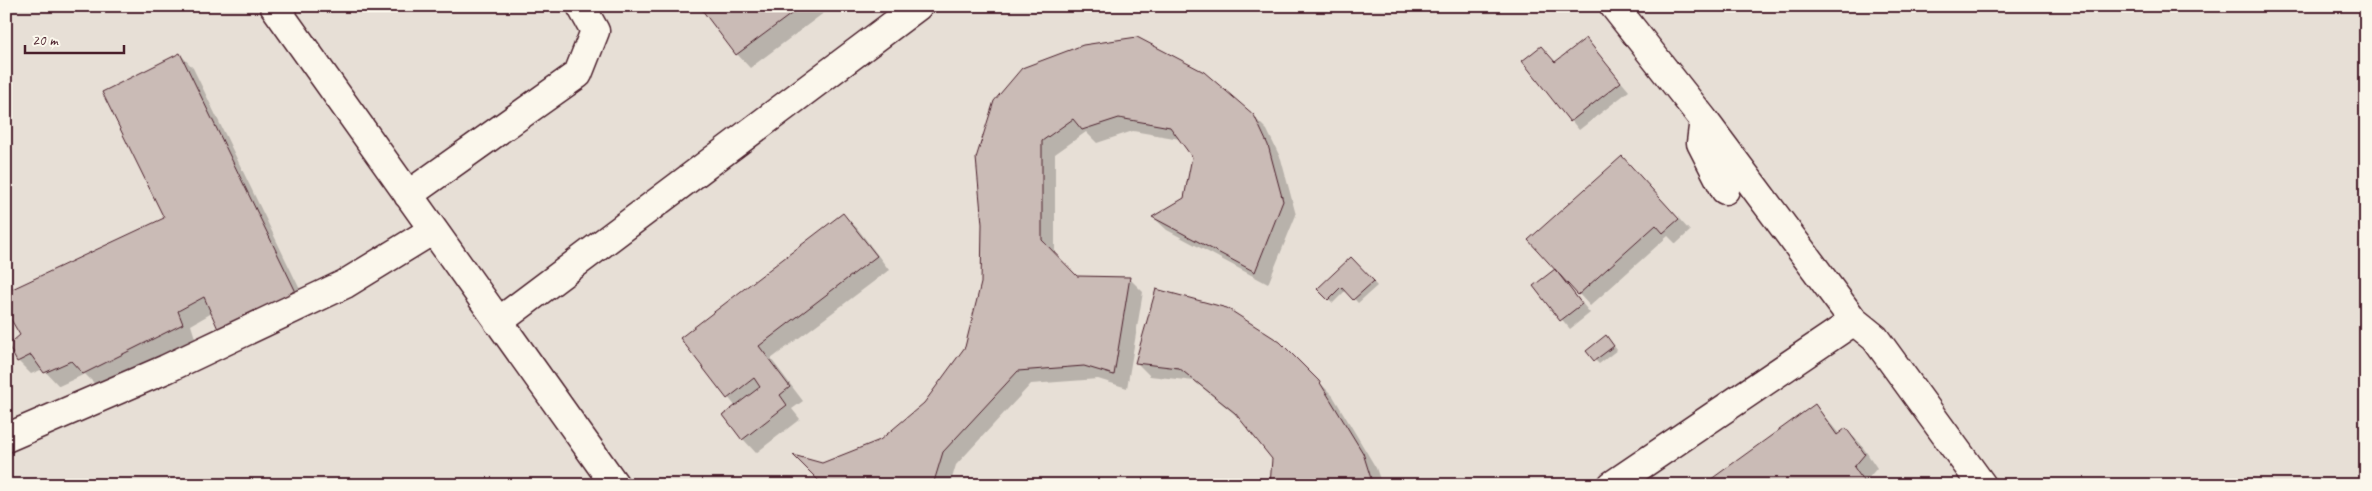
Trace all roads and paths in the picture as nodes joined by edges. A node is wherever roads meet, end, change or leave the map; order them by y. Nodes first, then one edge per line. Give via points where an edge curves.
1 (274, 6) edge
2 (581, 6) edge
3 (918, 6) edge
4 (1614, 6) edge
5 (1704, 120) junction
6 (1725, 190) dead end
7 (408, 195) junction
8 (433, 230) junction
9 (498, 322) junction
10 (1854, 322) junction
11 (6, 438) edge
12 (615, 485) edge
13 (1612, 485) edge
14 (1982, 485) edge

1 - 7 street
2 - 7 street via 595,31 578,74
3 - 9 street
4 - 5 street
5 - 6 street via 1702,143
5 - 10 street
7 - 8 street
8 - 9 street
8 - 11 street via 345,284 166,369
9 - 12 street
10 - 13 street
10 - 14 street via 1874,338

